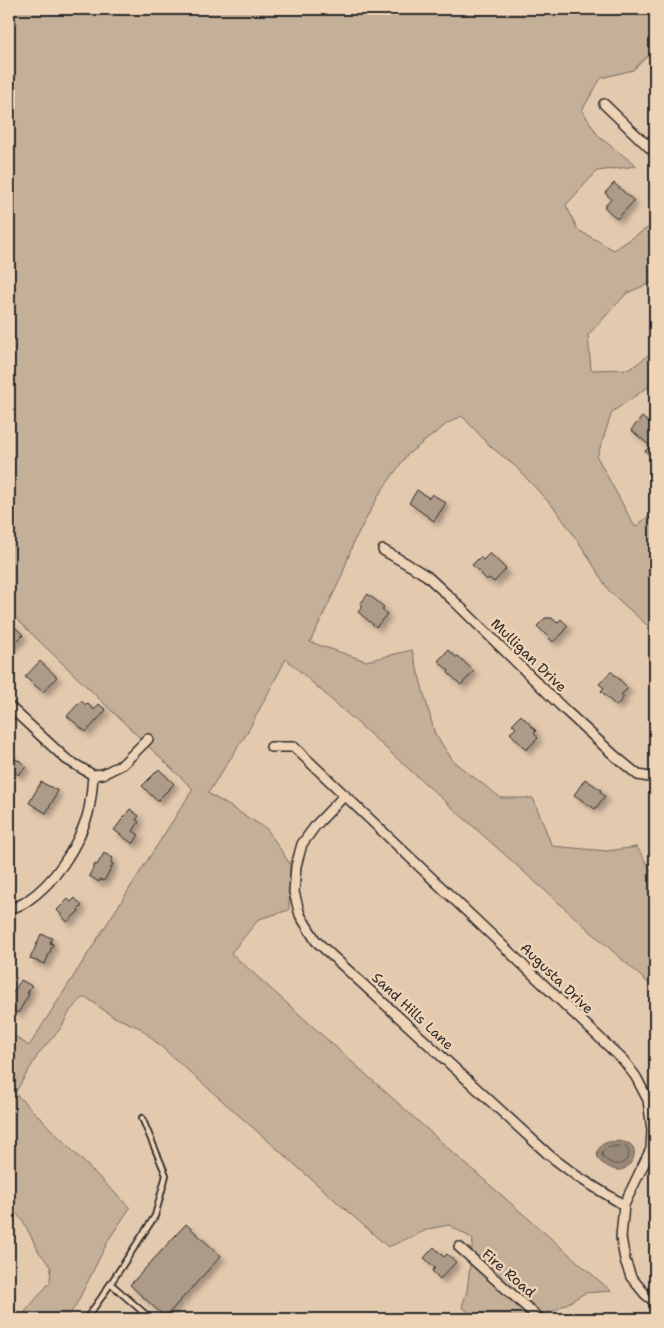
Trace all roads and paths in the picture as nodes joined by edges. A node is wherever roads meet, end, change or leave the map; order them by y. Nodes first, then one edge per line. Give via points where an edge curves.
1 (604, 104) dead end
2 (655, 136) edge
3 (648, 146) junction
4 (655, 152) edge
5 (384, 550) dead end
6 (9, 706) edge
7 (148, 739) dead end
8 (271, 747) dead end
9 (93, 775) junction
10 (655, 778) edge
11 (345, 795) junction
12 (9, 909) edge
13 (142, 1118) dead end
14 (653, 1150) edge
15 (624, 1204) junction
16 (458, 1247) dead end
17 (111, 1284) junction
18 (655, 1302) edge
19 (86, 1319) edge
20 (151, 1319) edge
21 (369, 1319) edge
22 (418, 1319) edge
23 (540, 1319) edge

1 - 3 street
2 - 3 street
3 - 4 street
5 - 10 street, Mulligan Drive via 427,576 615,756 638,775
6 - 9 street via 66,759
7 - 9 street via 123,764 103,774
8 - 11 street, Augusta Drive via 294,747
9 - 12 street via 88,816 78,841 49,882 26,902
11 - 14 street, Augusta Drive via 624,1060 648,1100
11 - 15 street, Sand Hills Lane via 302,844 296,866 294,892 300,915 316,941 549,1155 578,1178
13 - 17 lane via 166,1175 155,1216
14 - 15 street, Augusta Drive
15 - 18 street, Augusta Drive via 621,1237 625,1260 631,1278
16 - 23 street, Fire Road
17 - 19 lane
17 - 20 lane
21 - 22 lane

